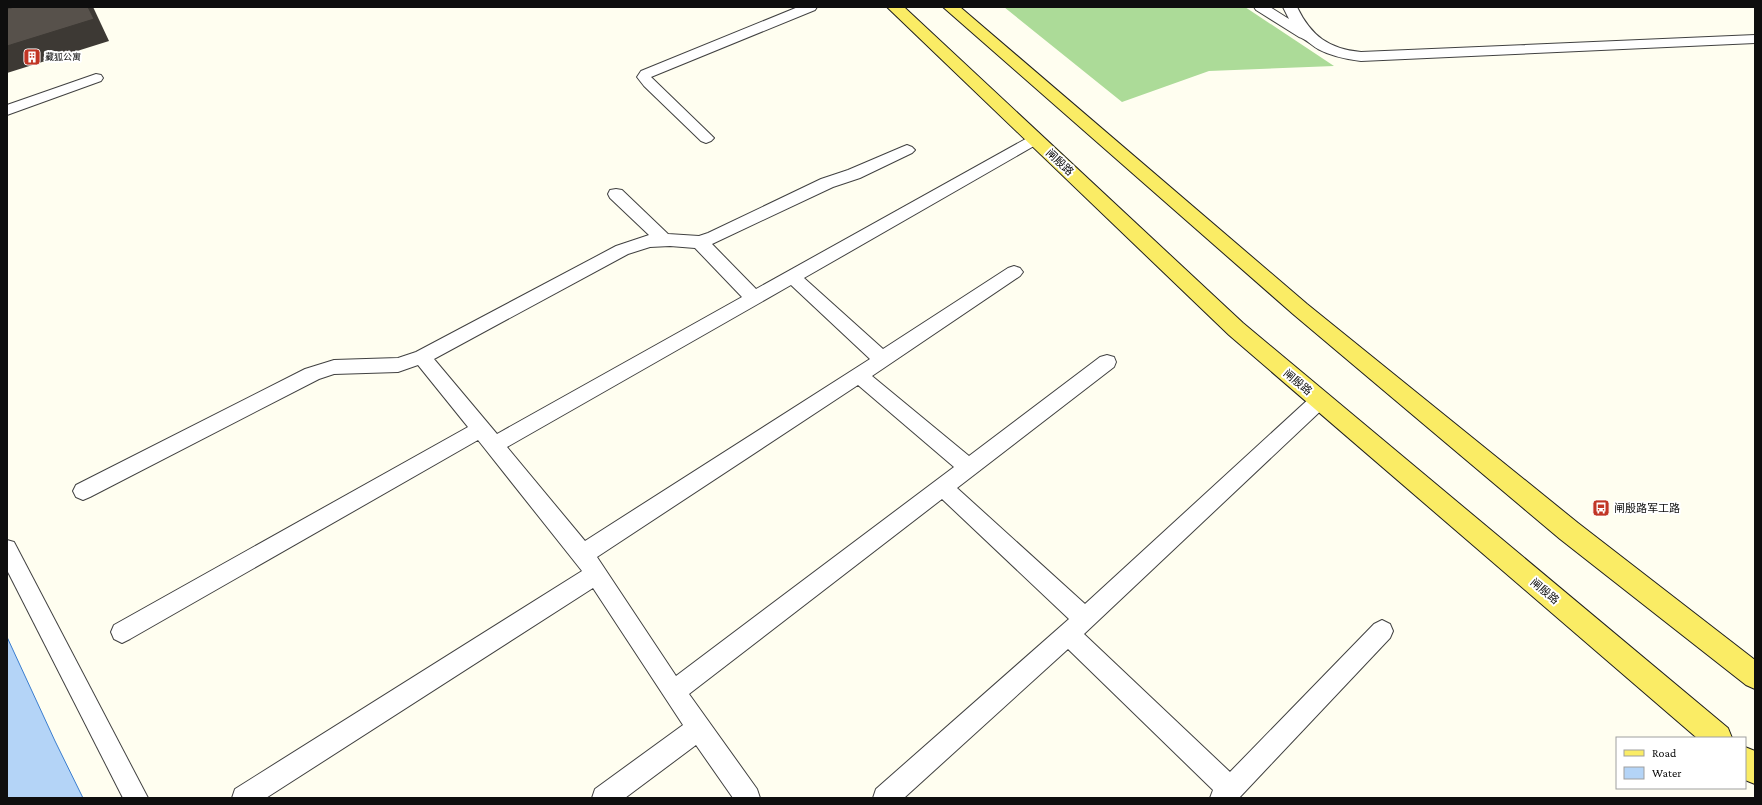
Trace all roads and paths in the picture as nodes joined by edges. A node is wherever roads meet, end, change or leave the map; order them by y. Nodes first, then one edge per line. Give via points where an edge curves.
1 (810, 7) edge
2 (895, 7) edge
3 (951, 7) edge
4 (1261, 7) edge
5 (1290, 7) edge
6 (1755, 39) edge
7 (1320, 44) junction
8 (96, 78) dead end
9 (7, 110) edge
10 (706, 138) dead end
11 (1036, 139) junction
12 (906, 150) dead end
13 (616, 194) dead end
14 (664, 240) junction
15 (700, 242) junction
16 (1014, 272) dead end
17 (793, 277) junction
18 (755, 299) junction
19 (422, 357) junction
20 (882, 359) junction
21 (1107, 362) dead end
22 (859, 374) junction
23 (1320, 400) junction
24 (481, 429) junction
25 (494, 446) junction
26 (968, 467) junction
27 (942, 487) junction
28 (83, 491) dead end
29 (7, 549) edge
30 (583, 554) junction
31 (596, 574) junction
32 (1084, 618) junction
33 (1382, 630) dead end
34 (122, 632) dead end
35 (1068, 634) junction
36 (1755, 676) edge
37 (673, 692) junction
38 (699, 728) junction
39 (1717, 737) edge
40 (1746, 762) edge
41 (1755, 770) edge
42 (1226, 794) edge
43 (136, 798) edge
44 (244, 798) edge
45 (604, 798) edge
46 (748, 798) edge
47 (886, 798) edge

1 - 10 lane via 646,74 644,77 648,83
2 - 11 main road, 闸殷路
3 - 36 main road via 1300,310 1569,531
4 - 7 lane
5 - 7 lane via 1299,26
6 - 7 lane via 1372,57 1350,56
8 - 9 lane
11 - 17 lane
11 - 23 main road, 闸殷路 via 1236,330
12 - 15 lane via 854,174 827,183
13 - 14 lane
14 - 15 lane
14 - 19 lane via 649,241 622,250
15 - 18 lane
16 - 20 lane
17 - 18 lane
17 - 20 lane
18 - 25 lane
19 - 24 lane
19 - 28 lane via 398,365 334,367 312,374
20 - 22 lane
21 - 26 lane
22 - 26 lane
22 - 30 lane
23 - 32 lane
23 - 39 main road, 闸殷路
24 - 25 lane
24 - 34 lane
25 - 30 lane
26 - 27 lane
27 - 32 lane
27 - 37 lane
29 - 43 lane
30 - 31 lane
31 - 37 lane
31 - 44 lane
32 - 35 lane
33 - 42 lane
35 - 42 lane
35 - 47 lane
37 - 38 lane
38 - 45 lane
38 - 46 lane
40 - 41 main road

